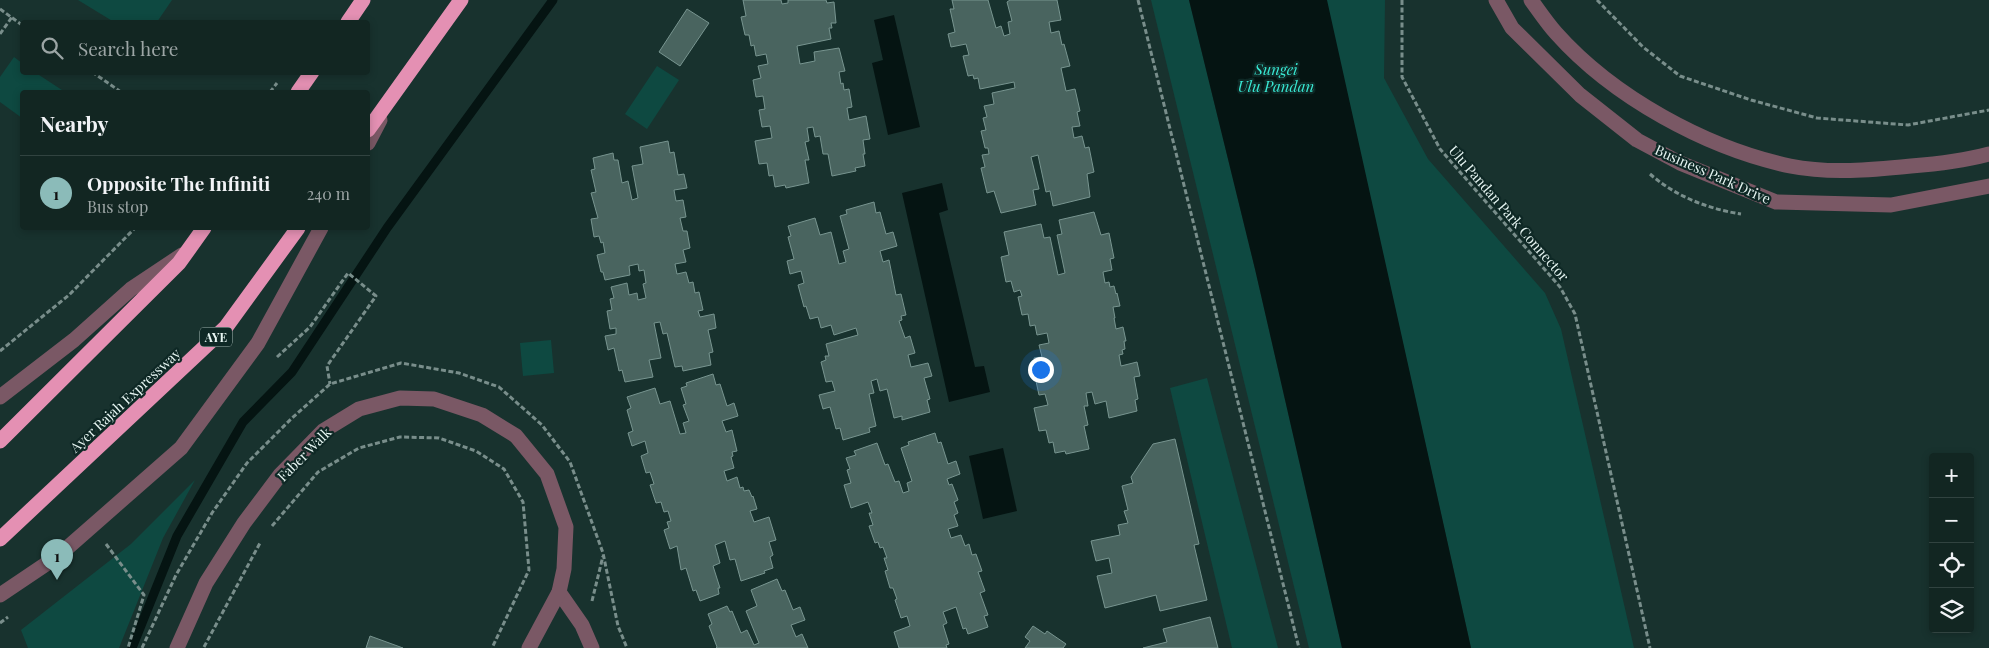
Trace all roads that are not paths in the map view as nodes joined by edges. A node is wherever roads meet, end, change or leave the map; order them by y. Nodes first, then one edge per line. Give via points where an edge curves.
1 (363, 0) edge
2 (461, 0) edge
3 (1496, 0) edge
4 (1531, 0) edge
5 (349, 20) edge
6 (310, 75) edge
7 (299, 90) edge
8 (396, 90) junction
9 (370, 127) edge
10 (370, 139) edge
11 (1989, 154) edge
12 (1989, 186) edge
13 (203, 230) edge
14 (297, 230) edge
15 (320, 230) edge
16 (188, 250) junction
17 (0, 397) edge
18 (0, 441) edge
19 (0, 539) edge
20 (559, 592) junction
21 (0, 594) edge
22 (177, 648) edge
23 (529, 648) edge
24 (592, 648) edge

1 - 5 highway
2 - 8 highway
3 - 12 street, Business Park Drive via 1518,34 1580,95 1637,140 1680,162 1776,202 1891,205
4 - 11 street via 1556,33 1600,76 1683,128 1737,151 1791,166 1857,172 1963,161
6 - 7 highway
8 - 9 highway
8 - 10 street
13 - 16 highway
14 - 19 highway, Ayer Rajah Expressway / AYE via 226,327
15 - 21 street via 258,343 181,448 58,556
16 - 17 street via 131,289 74,340
16 - 18 highway
20 - 22 street, Faber Walk via 564,569 566,526 547,474 516,436 482,415 434,399 400,398 359,409 323,431 280,476 244,523 206,583
20 - 23 street, Faber Walk
20 - 24 street via 582,625

